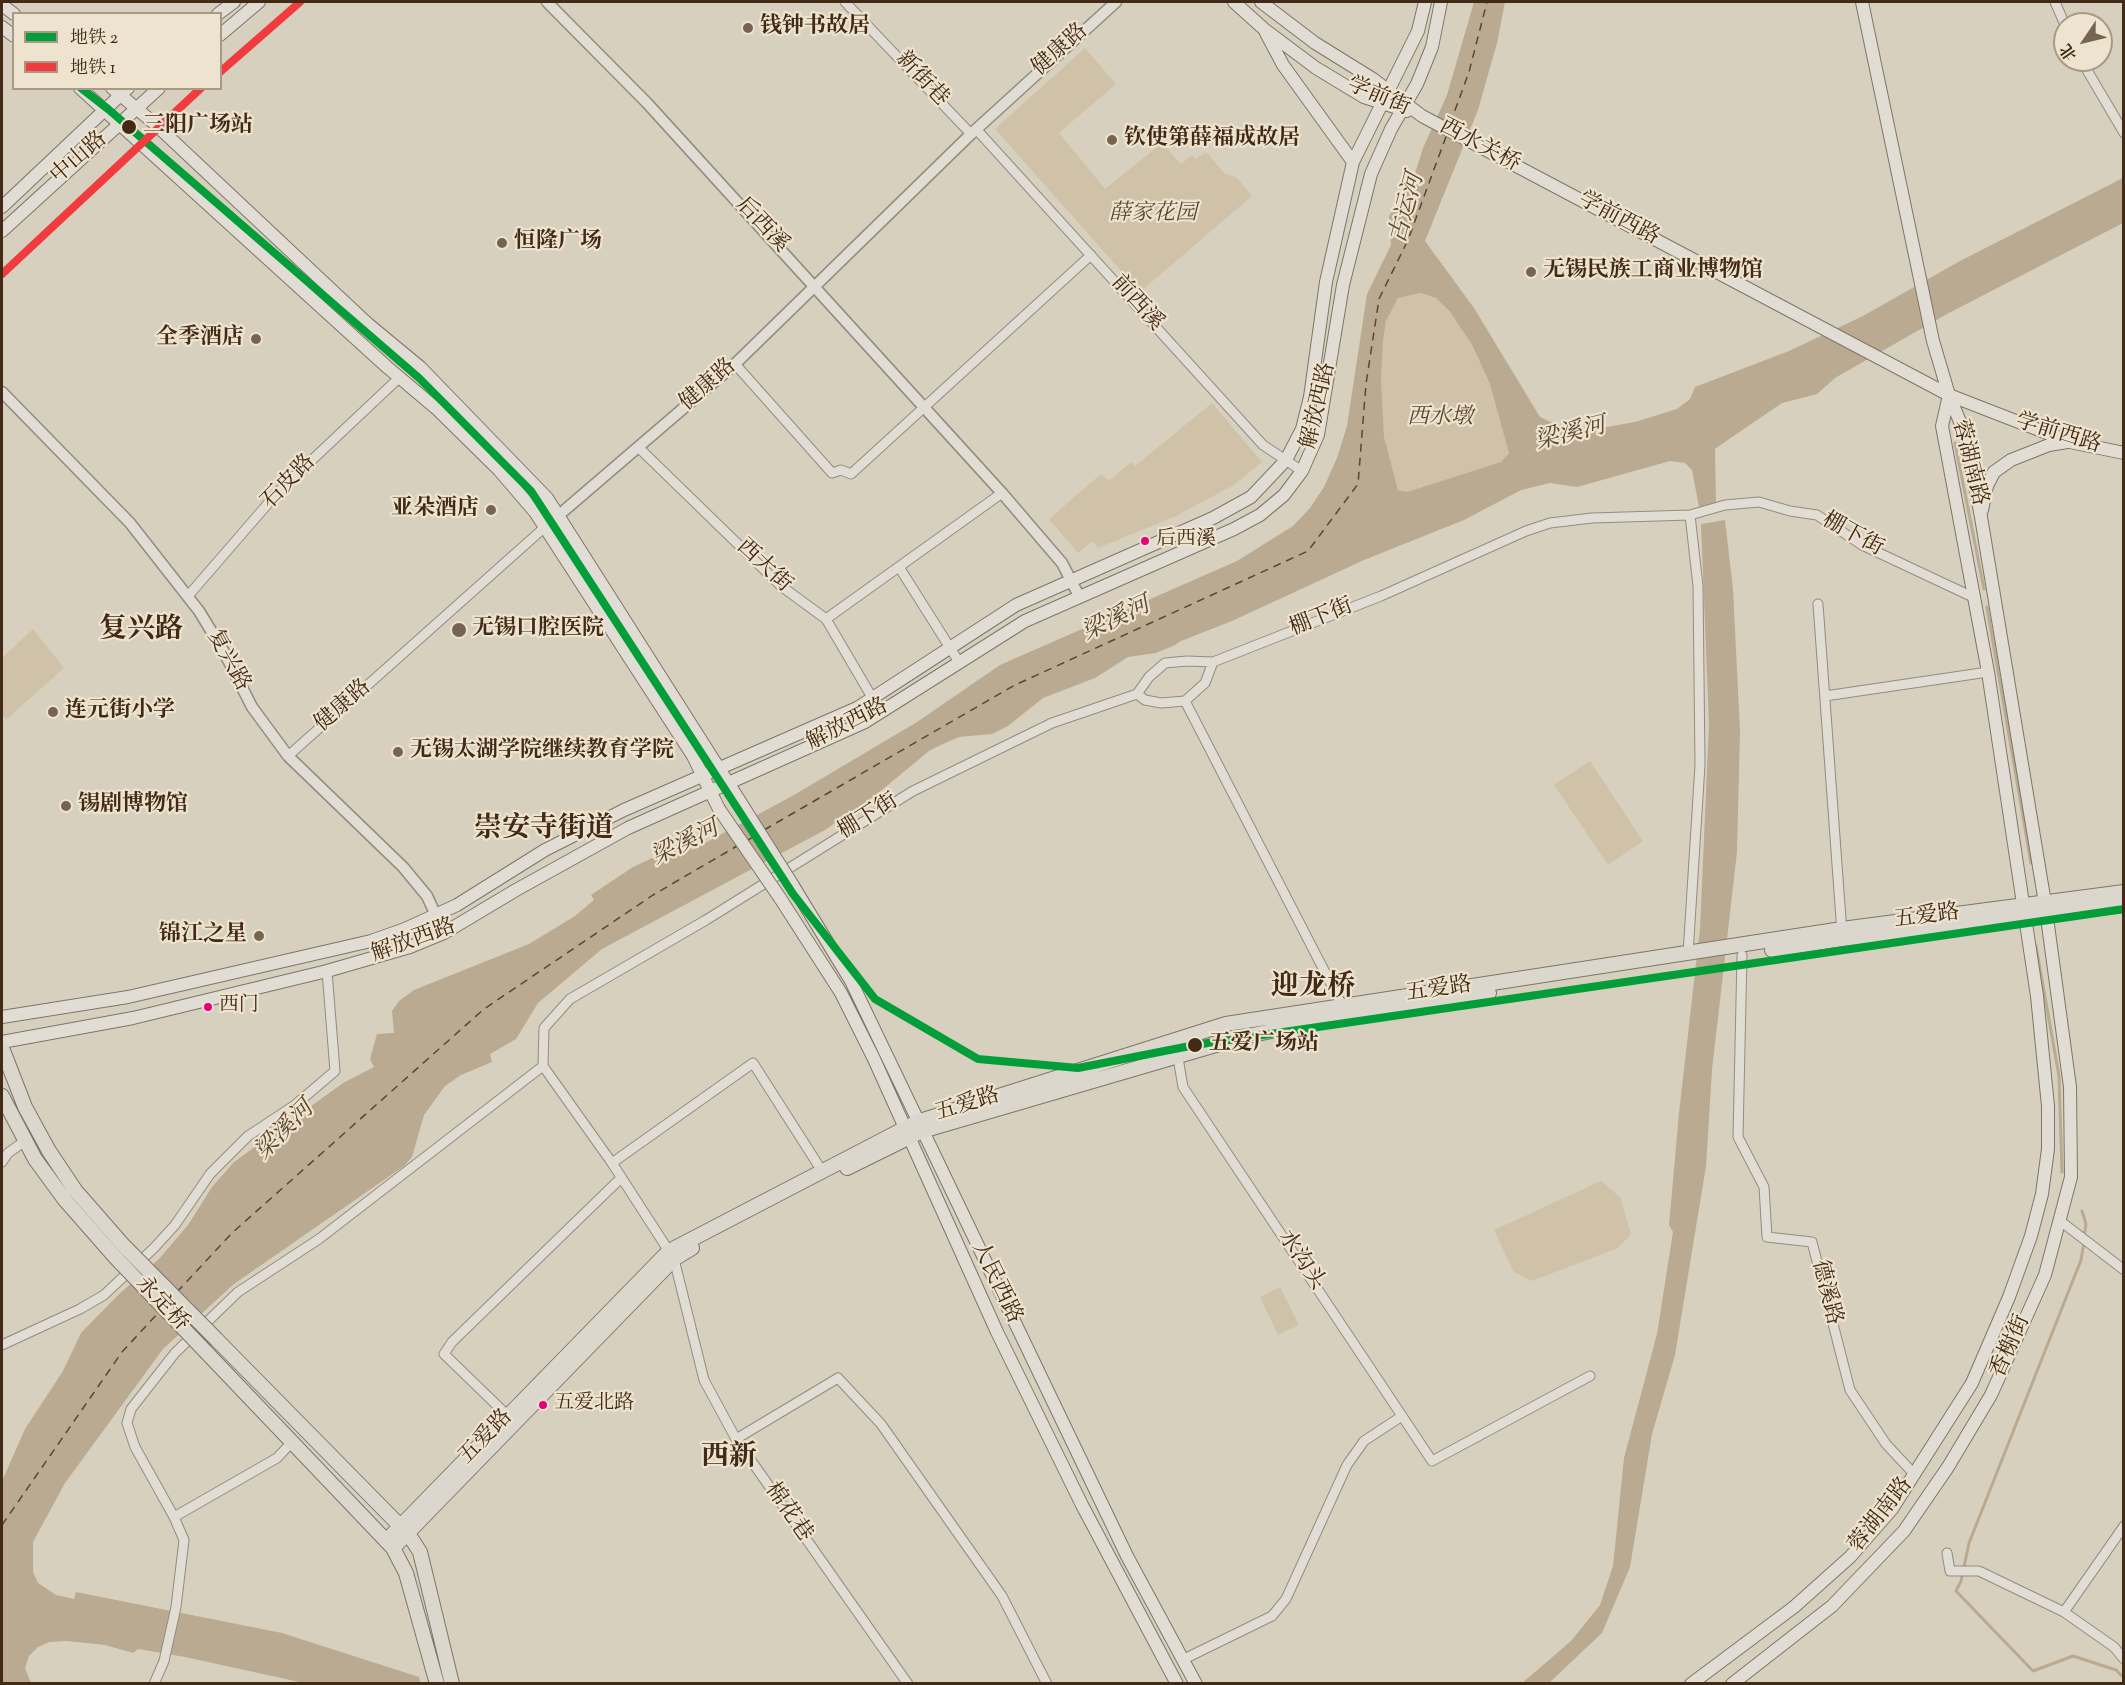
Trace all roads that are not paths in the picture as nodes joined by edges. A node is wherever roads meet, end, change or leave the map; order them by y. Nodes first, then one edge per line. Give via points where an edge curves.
1 (234, 2) edge
2 (259, 2) edge
3 (547, 2) edge
4 (845, 2) edge
5 (1116, 2) edge
6 (1234, 2) edge
7 (1261, 2) edge
8 (1425, 2) edge
9 (1442, 2) edge
10 (1864, 2) edge
11 (222, 12) edge
12 (1264, 29) junction
13 (222, 33) edge
14 (2088, 72) edge
15 (82, 90) edge
16 (157, 90) edge
17 (120, 91) edge
18 (1389, 91) junction
19 (1382, 103) junction
20 (1403, 106) junction
21 (136, 109) junction
22 (104, 110) junction
23 (1422, 116) joint
24 (120, 124) junction
25 (973, 131) junction
26 (2124, 133) edge
27 (1353, 162) junction
28 (1537, 177) joint
29 (2, 207) edge
30 (2, 231) edge
31 (1091, 255) junction
32 (815, 285) junction
33 (735, 364) junction
34 (400, 377) junction
35 (2, 392) edge
36 (1949, 395) junction
37 (923, 406) junction
38 (2070, 442) junction
39 (638, 447) junction
40 (2124, 453) edge
41 (1286, 460) junction
42 (1302, 471) junction
43 (1002, 493) junction
44 (1690, 515) junction
45 (558, 516) junction
46 (1981, 517) junction
47 (545, 527) junction
48 (899, 567) junction
49 (1071, 579) junction
50 (188, 596) junction
51 (1079, 596) junction
52 (1995, 596) junction
53 (1975, 598) junction
54 (1818, 604) dead end
55 (826, 619) junction
56 (951, 649) junction
57 (959, 662) junction
58 (1214, 662) junction
59 (1988, 672) junction
60 (1137, 694) junction
61 (1825, 696) junction
62 (873, 699) junction
63 (1185, 701) junction
64 (288, 756) junction
65 (718, 768) junction
66 (701, 775) junction
67 (728, 782) junction
68 (709, 791) junction
69 (2124, 892) edge
70 (2124, 905) edge
71 (2046, 909) junction
72 (2023, 912) junction
73 (436, 916) junction
74 (444, 933) junction
75 (1842, 934) junction
76 (1735, 953) junction
77 (1687, 959) junction
78 (327, 971) junction
79 (1345, 1010) junction
80 (2, 1017) edge
81 (2, 1042) edge
82 (2, 1048) edge
83 (1178, 1058) junction
84 (543, 1066) junction
85 (2, 1096) edge
86 (913, 1129) junction
87 (25, 1141) junction
88 (2, 1162) edge
89 (612, 1163) junction
90 (822, 1171) junction
91 (621, 1178) junction
92 (2059, 1220) junction
93 (671, 1255) junction
94 (2124, 1270) edge
95 (2, 1345) edge
96 (1590, 1376) dead end
97 (508, 1416) junction
98 (1402, 1416) junction
99 (736, 1439) junction
100 (293, 1441) junction
101 (1915, 1475) junction
102 (174, 1517) junction
103 (2124, 1527) edge
104 (405, 1531) junction
105 (390, 1545) junction
106 (1947, 1553) dead end
107 (2064, 1612) junction
108 (2124, 1659) edge
109 (1182, 1660) junction
110 (154, 1683) edge
111 (437, 1683) edge
112 (452, 1683) edge
113 (908, 1683) edge
114 (1047, 1683) edge
115 (1177, 1683) edge
116 (1196, 1683) edge
117 (1690, 1683) edge
118 (1732, 1683) edge

1 - 11 main road
2 - 13 main road
3 - 32 street, 后西溪 via 648,103
4 - 25 street, 新街巷
5 - 25 street, 健康路
6 - 12 main road, 学前街
7 - 18 main road, 学前街
8 - 18 main road, 解放西路 via 1418,32
9 - 20 main road, 解放西路 via 1432,47
10 - 36 main road via 1933,341
12 - 19 main road, 学前街 via 1316,68 1364,97
12 - 27 main road via 1283,65
14 - 26 street
15 - 22 main road, 人民西路
16 - 21 main road, 中山路
17 - 21 main road, 人民西路
17 - 22 main road, 中山路
18 - 19 main road, 解放西路
18 - 20 main road, 学前街
19 - 20 main road, 学前街
19 - 27 main road, 解放西路
20 - 23 main road, 学前街
20 - 42 main road, 解放西路 via 1371,174 1343,285 1318,435
21 - 24 main road, 中山路
21 - 45 main road, 人民西路 via 368,324 420,367 511,458
22 - 24 main road, 人民西路
22 - 29 main road, 中山路
23 - 28 main road, 西水关桥
24 - 30 main road, 中山路
24 - 34 main road, 人民西路
25 - 31 street, 前西溪
25 - 32 street, 健康路
27 - 41 main road, 解放西路 via 1326,282 1310,397 1302,429
28 - 36 main road, 学前西路
31 - 37 street
31 - 41 street, 前西溪 via 1263,445
32 - 33 street, 健康路
32 - 37 street, 后西溪
33 - 37 street via 832,473 841,470 850,474
33 - 39 street, 健康路
34 - 47 main road, 人民西路 via 499,470
34 - 50 street, 石皮路 via 278,492
35 - 50 street, 复兴路 via 130,523
36 - 38 main road, 学前西路
36 - 46 main road, 蓉湖南路 via 1965,434
36 - 53 main road, 蓉湖南路 via 1942,426
37 - 43 street, 后西溪
38 - 40 main road, 学前西路
38 - 46 main road via 2049,445 2011,460 1994,472
39 - 45 street, 健康路
39 - 55 street, 西大街 via 781,586
41 - 42 street, 前西溪
41 - 49 main road, 解放西路 via 1251,497 1236,506
42 - 51 main road, 解放西路 via 1284,495 1260,515
43 - 48 street
43 - 49 street, 后西溪 via 1062,562
44 - 53 street, 棚下街 via 1725,505 1759,502 1817,515 1862,545
44 - 58 street, 棚下街 via 1592,518 1542,526
44 - 77 street via 1698,586 1700,765
45 - 47 street, 健康路
45 - 65 main road, 人民西路
46 - 52 main road, 蓉湖南路
47 - 64 street, 健康路
47 - 66 main road, 人民西路 via 693,756
48 - 55 street
48 - 56 street
49 - 51 street, 后西溪
49 - 56 main road, 解放西路 via 1016,605
50 - 64 street, 复兴路 via 224,652 252,707
51 - 57 main road, 解放西路 via 1025,621
52 - 53 main road
52 - 71 main road, 蓉湖南路
53 - 59 main road, 蓉湖南路
54 - 61 street
55 - 62 street, 西大街
56 - 57 street
56 - 62 main road, 解放西路
57 - 67 main road, 解放西路 via 865,722
58 - 60 street, 棚下街 via 1165,663
58 - 63 street via 1205,683
59 - 61 street
59 - 72 main road, 蓉湖南路
60 - 63 street via 1161,704
60 - 84 street, 棚下街 via 1052,723 913,791 570,999 544,1028
61 - 75 street
62 - 65 main road, 解放西路
63 - 79 street
64 - 73 street, 复兴路 via 403,867 427,896
65 - 66 main road, 解放西路
65 - 67 main road, 人民西路
66 - 68 main road, 人民西路
66 - 73 main road, 解放西路 via 545,850
67 - 68 main road, 解放西路
67 - 86 main road, 人民西路, bridge via 851,981
68 - 74 main road, 解放西路 via 618,833
68 - 86 main road, 人民西路, bridge via 841,993
69 - 71 main road, 五爱路
70 - 71 main road, 五爱路
71 - 72 main road, 五爱路
71 - 92 main road, 香榭街 via 2070,1087 2071,1177
72 - 75 main road, 五爱路
72 - 101 main road, 蓉湖南路 via 2037,996 2048,1106 2042,1194 2009,1297 1972,1383
73 - 74 street, 复兴路
73 - 80 main road, 解放西路 via 371,940 128,997
74 - 78 main road, 解放西路
75 - 76 main road, 五爱路
76 - 77 main road, 五爱路
76 - 101 street, 德溪路 via 1738,1137 1764,1187 1767,1237 1812,1242 1850,1390 1886,1443
77 - 79 main road, 五爱路
78 - 81 main road, 解放西路 via 133,1018
78 - 95 street via 335,1071 295,1105 248,1136 210,1174 175,1225 104,1295
79 - 83 main road, 五爱路
79 - 86 main road, 五爱路 via 1226,1024
82 - 104 main road, 永定桥, bridge via 25,1107 75,1190 124,1246
83 - 86 main road, 五爱路
83 - 98 street, 水沟头 via 1183,1087
84 - 89 street, 棉花巷
84 - 102 street via 319,1239 238,1292 175,1353 131,1409 127,1423 135,1447
85 - 87 main road, 永定桥
86 - 90 main road, 五爱路
86 - 93 main road
86 - 109 main road, 人民西路
86 - 115 main road, 人民西路 via 1002,1342 1082,1505
87 - 88 street
87 - 100 main road, 永定桥, bridge via 65,1200 115,1257
89 - 90 street via 753,1063
89 - 91 street, 棉花巷
90 - 93 main road, 五爱路
91 - 93 street, 棉花巷
91 - 97 street via 444,1354
92 - 94 street
92 - 118 main road, 香榭街 via 2045,1275 1991,1395 1904,1531 1832,1606
93 - 97 main road, 五爱路
93 - 99 street, 棉花巷 via 704,1380
93 - 104 main road
96 - 98 street, 水沟头 via 1432,1461
97 - 104 main road, 五爱路
98 - 109 street via 1364,1441 1347,1465 1286,1599 1272,1616
99 - 113 street, 棉花巷
99 - 114 street via 838,1378 881,1424 1002,1596
100 - 102 street via 277,1458
100 - 105 main road, 永定桥
101 - 117 main road, 蓉湖南路 via 1892,1509 1850,1557 1794,1607
102 - 110 street via 183,1540 176,1607 164,1662
103 - 107 street
104 - 105 main road
104 - 112 main road, 永定桥 via 420,1552
105 - 111 main road, 永定桥 via 406,1573
106 - 107 street via 1950,1571 1978,1571
107 - 108 street via 2114,1647
109 - 116 main road, 人民西路

